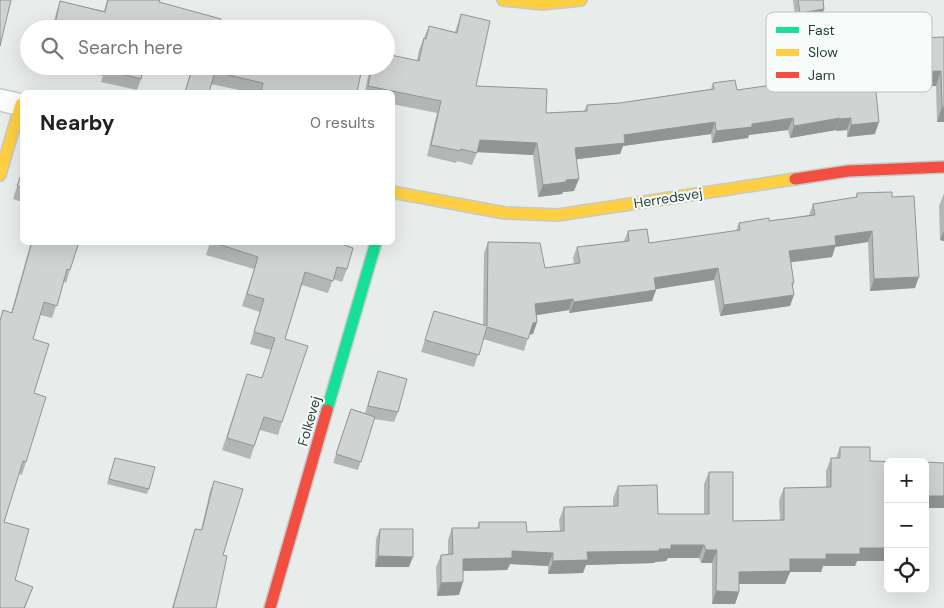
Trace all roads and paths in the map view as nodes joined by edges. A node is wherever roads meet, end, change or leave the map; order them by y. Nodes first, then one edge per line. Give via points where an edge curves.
1 (503, 0) edge
2 (581, 0) edge
3 (0, 100) edge
4 (20, 105) edge
5 (20, 111) edge
6 (944, 168) edge
7 (0, 175) edge
8 (395, 193) edge
9 (375, 245) edge
10 (270, 608) edge

1 - 2 street via 538,5
3 - 4 street
5 - 7 street
6 - 8 street, Herredsvej via 848,171 558,215 505,212
9 - 10 street, Folkevej

